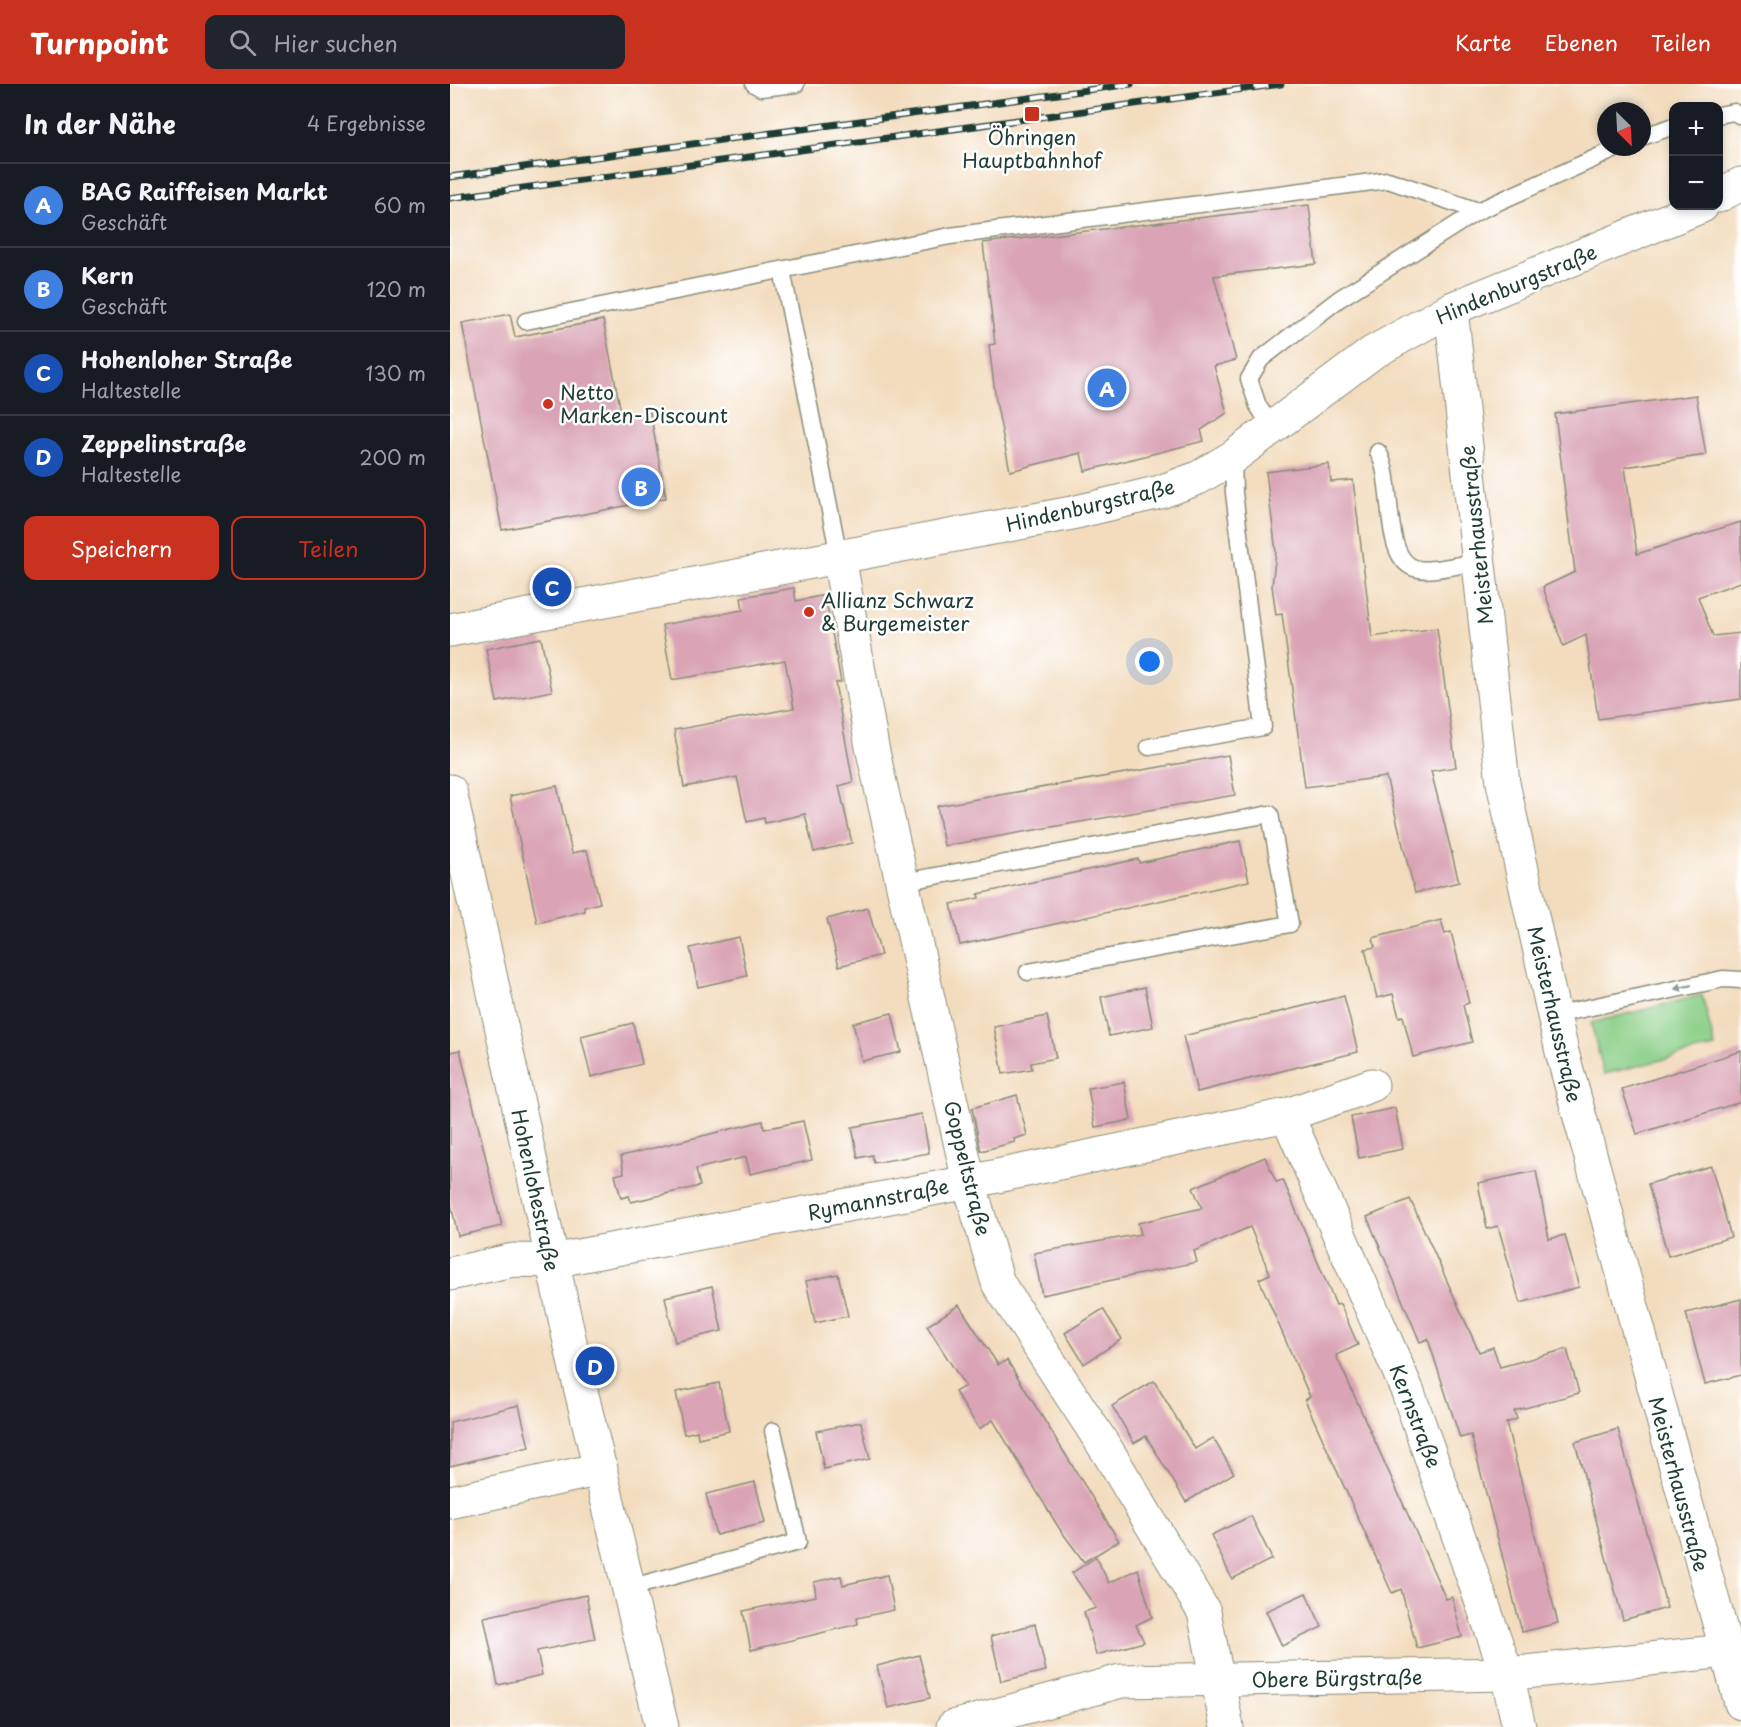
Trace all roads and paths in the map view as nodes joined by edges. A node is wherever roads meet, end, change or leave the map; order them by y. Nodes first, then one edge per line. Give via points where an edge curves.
1 (754, 84) edge
2 (796, 84) edge
3 (1723, 115) edge
4 (1741, 116) edge
5 (1669, 128) edge
6 (1651, 134) edge
7 (1600, 156) edge
8 (1741, 184) edge
9 (1723, 194) edge
10 (1692, 210) edge
11 (1478, 211) junction
12 (782, 270) junction
13 (1450, 309) junction
14 (526, 321) dead end
15 (1272, 427) junction
16 (1378, 452) dead end
17 (1233, 458) junction
18 (839, 556) junction
19 (1478, 562) junction
20 (450, 630) edge
21 (1149, 747) dead end
22 (450, 791) edge
23 (903, 882) junction
24 (1028, 972) dead end
25 (1741, 980) edge
26 (1554, 1015) junction
27 (1372, 1085) dead end
28 (1287, 1114) junction
29 (969, 1182) junction
30 (552, 1261) junction
31 (450, 1274) edge
32 (773, 1431) dead end
33 (601, 1468) junction
34 (450, 1502) edge
35 (629, 1588) junction
36 (1726, 1651) junction
37 (1507, 1674) junction
38 (1216, 1681) junction
39 (1741, 1703) edge
40 (662, 1727) edge
41 (953, 1727) edge
42 (1227, 1727) edge
43 (1519, 1727) edge

1 - 2 lane via 760,88
3 - 4 lane via 1734,112
5 - 6 lane
7 - 11 lane
8 - 9 street
10 - 13 street, Hindenburgstraße
11 - 12 lane via 1388,180 950,236
11 - 15 lane via 1339,299 1262,359 1249,379 1258,406
12 - 14 lane
12 - 18 lane
13 - 15 street, Hindenburgstraße via 1372,353
13 - 19 street, Meisterhausstraße
15 - 17 street, Hindenburgstraße
16 - 19 lane via 1388,478 1395,548 1402,562 1418,569
17 - 18 street, Hindenburgstraße via 1198,478 1160,492 1072,513
17 - 21 lane via 1263,727
18 - 20 street, Hindenburgstraße
18 - 23 street, Goppeltstraße via 872,747
19 - 26 street, Meisterhausstraße via 1503,783
22 - 30 street, Hohenlohestraße
23 - 24 lane via 1270,814 1290,924
23 - 29 street, Goppeltstraße
25 -> 26 lane via 1723,979
26 - 36 street, Meisterhausstraße
27 - 28 street, Rymannstraße
28 - 29 street, Rymannstraße
28 - 37 street, Kernstraße via 1408,1392
29 - 30 street, Rymannstraße
29 - 38 street, Goppeltstraße via 998,1283 1108,1452 1204,1612
30 - 31 street, Rymannstraße via 513,1260
30 - 33 street, Hohenlohestraße
32 - 35 lane via 798,1542
33 - 34 street
33 - 35 street, Hohenlohestraße
35 - 40 street, Hohenlohestraße
36 - 37 street, Obere Bürgstraße
36 - 39 street, Meisterhausstraße
37 - 38 street, Obere Bürgstraße
37 - 43 street, Kernstraße
38 - 41 street, Obere Bürgstraße via 1121,1681
38 - 42 street, Goppeltstraße

